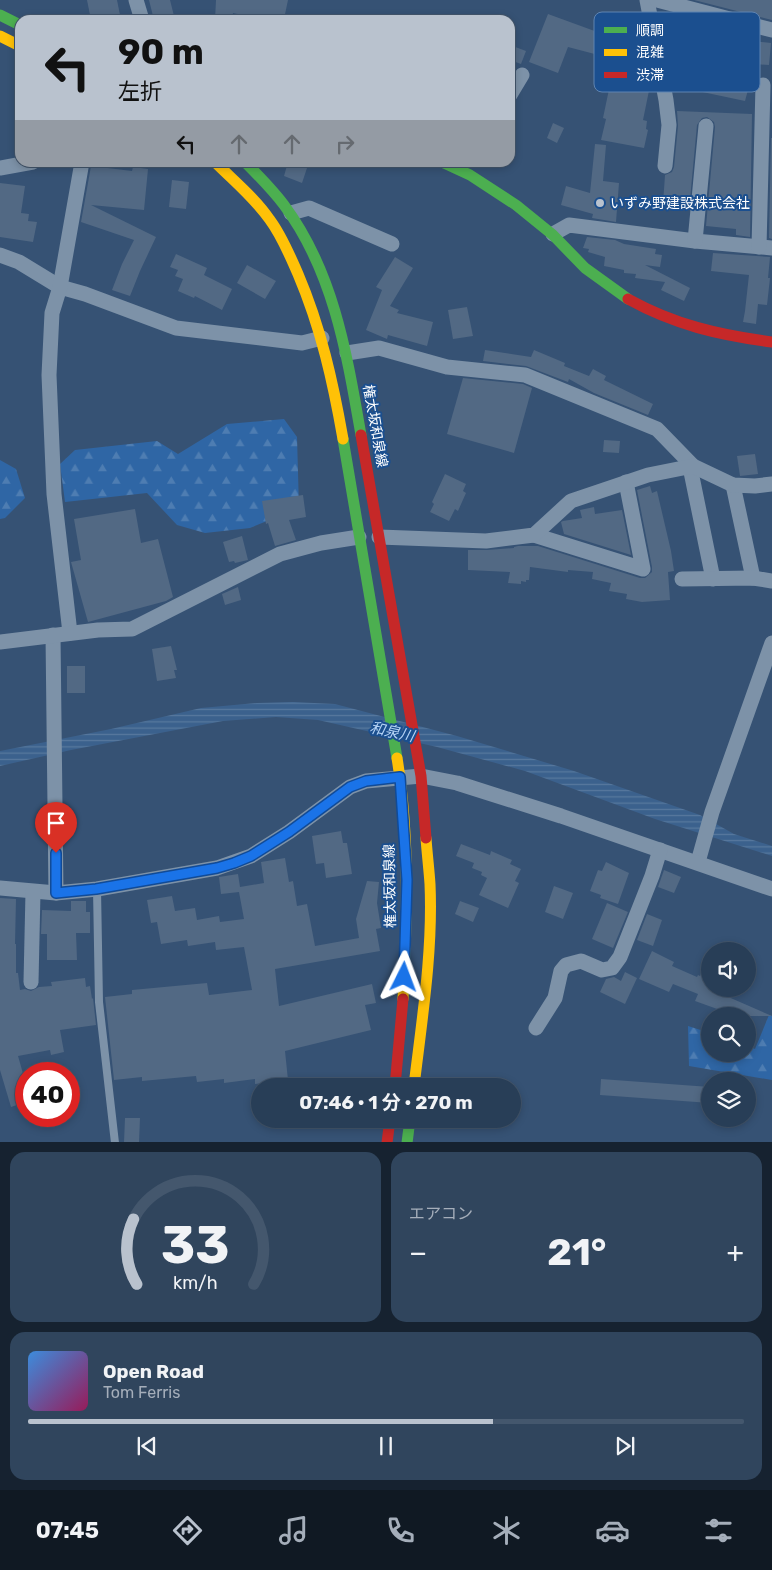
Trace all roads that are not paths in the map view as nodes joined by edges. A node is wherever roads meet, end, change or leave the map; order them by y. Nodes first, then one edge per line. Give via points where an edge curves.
1 (136, 0) edge
2 (657, 0) edge
3 (703, 12) edge
4 (0, 15) edge
5 (140, 15) edge
6 (15, 22) edge
7 (0, 36) edge
8 (15, 44) edge
9 (522, 75) dead end
10 (763, 85) dead end
11 (515, 87) edge
12 (664, 92) edge
13 (706, 126) dead end
14 (15, 165) edge
15 (665, 166) dead end
16 (81, 167) edge
17 (220, 167) edge
18 (250, 167) edge
19 (0, 168) edge
20 (468, 168) edge
21 (291, 213) junction
22 (552, 234) junction
23 (695, 241) junction
24 (392, 244) dead end
25 (766, 247) edge
26 (0, 255) edge
27 (60, 287) junction
28 (322, 338) junction
29 (772, 342) edge
30 (347, 353) junction
31 (691, 466) junction
32 (626, 482) junction
33 (772, 484) edge
34 (733, 485) junction
35 (534, 535) junction
36 (360, 537) junction
37 (379, 537) junction
38 (753, 578) junction
39 (682, 579) dead end
40 (713, 579) junction
41 (772, 581) edge
42 (70, 633) junction
43 (53, 635) junction
44 (0, 642) edge
45 (772, 643) edge
46 (421, 776) junction
47 (400, 777) junction
48 (660, 850) junction
49 (698, 862) junction
50 (56, 883) junction
51 (0, 888) edge
52 (96, 889) junction
53 (772, 889) edge
54 (33, 892) junction
55 (31, 982) dead end
56 (536, 1028) dead end
57 (396, 1078) edge
58 (415, 1078) edge
59 (389, 1128) edge
60 (409, 1128) edge
61 (116, 1142) edge
62 (387, 1142) edge
63 (407, 1142) edge

1 - 5 street
2 - 3 street
4 - 6 street
7 - 8 street
9 - 11 street
10 - 25 street
12 - 15 street via 669,125
13 - 23 street
14 - 19 street
16 - 27 street
17 - 28 street via 269,218 309,298
18 - 21 street, 権太坂和泉線
20 - 22 street
21 - 24 street via 309,208
21 - 30 street, 権太坂和泉線 via 325,278
22 - 23 street via 569,225
22 - 29 street via 584,268 643,309 731,338
23 - 25 street
26 - 27 street via 19,262
27 - 28 street via 176,328 302,343
27 - 42 street via 52,314 48,375 54,494
28 - 36 street via 334,386
30 - 31 street via 378,348 447,367 525,375 657,428
30 - 37 street, 権太坂和泉線
31 - 32 street
31 - 34 street
31 - 40 street
32 - 35 street via 571,501
32 - 35 street via 643,569
33 - 34 street
34 - 38 street
35 - 37 street via 486,541
36 - 42 street via 280,554 132,629
36 - 47 street, 権太坂和泉線
37 - 46 street, 権太坂和泉線
38 - 40 street
38 - 41 street
39 - 40 street
42 - 43 street
43 - 44 street
43 - 50 street
45 - 49 street via 712,812
46 - 47 street
46 - 48 street via 457,783
46 - 58 street via 430,884 429,944
47 - 52 street via 366,781 350,787 289,832 234,863
47 - 57 street, 権太坂和泉線 via 407,880 402,1015
48 - 49 street
48 - 56 street via 620,957 612,968 602,970 581,961 566,965 561,971 555,998
49 - 53 street
50 - 52 street
50 - 54 street
51 - 54 street
52 - 61 lane via 99,1002
54 - 55 street
59 - 62 street
60 - 63 street

